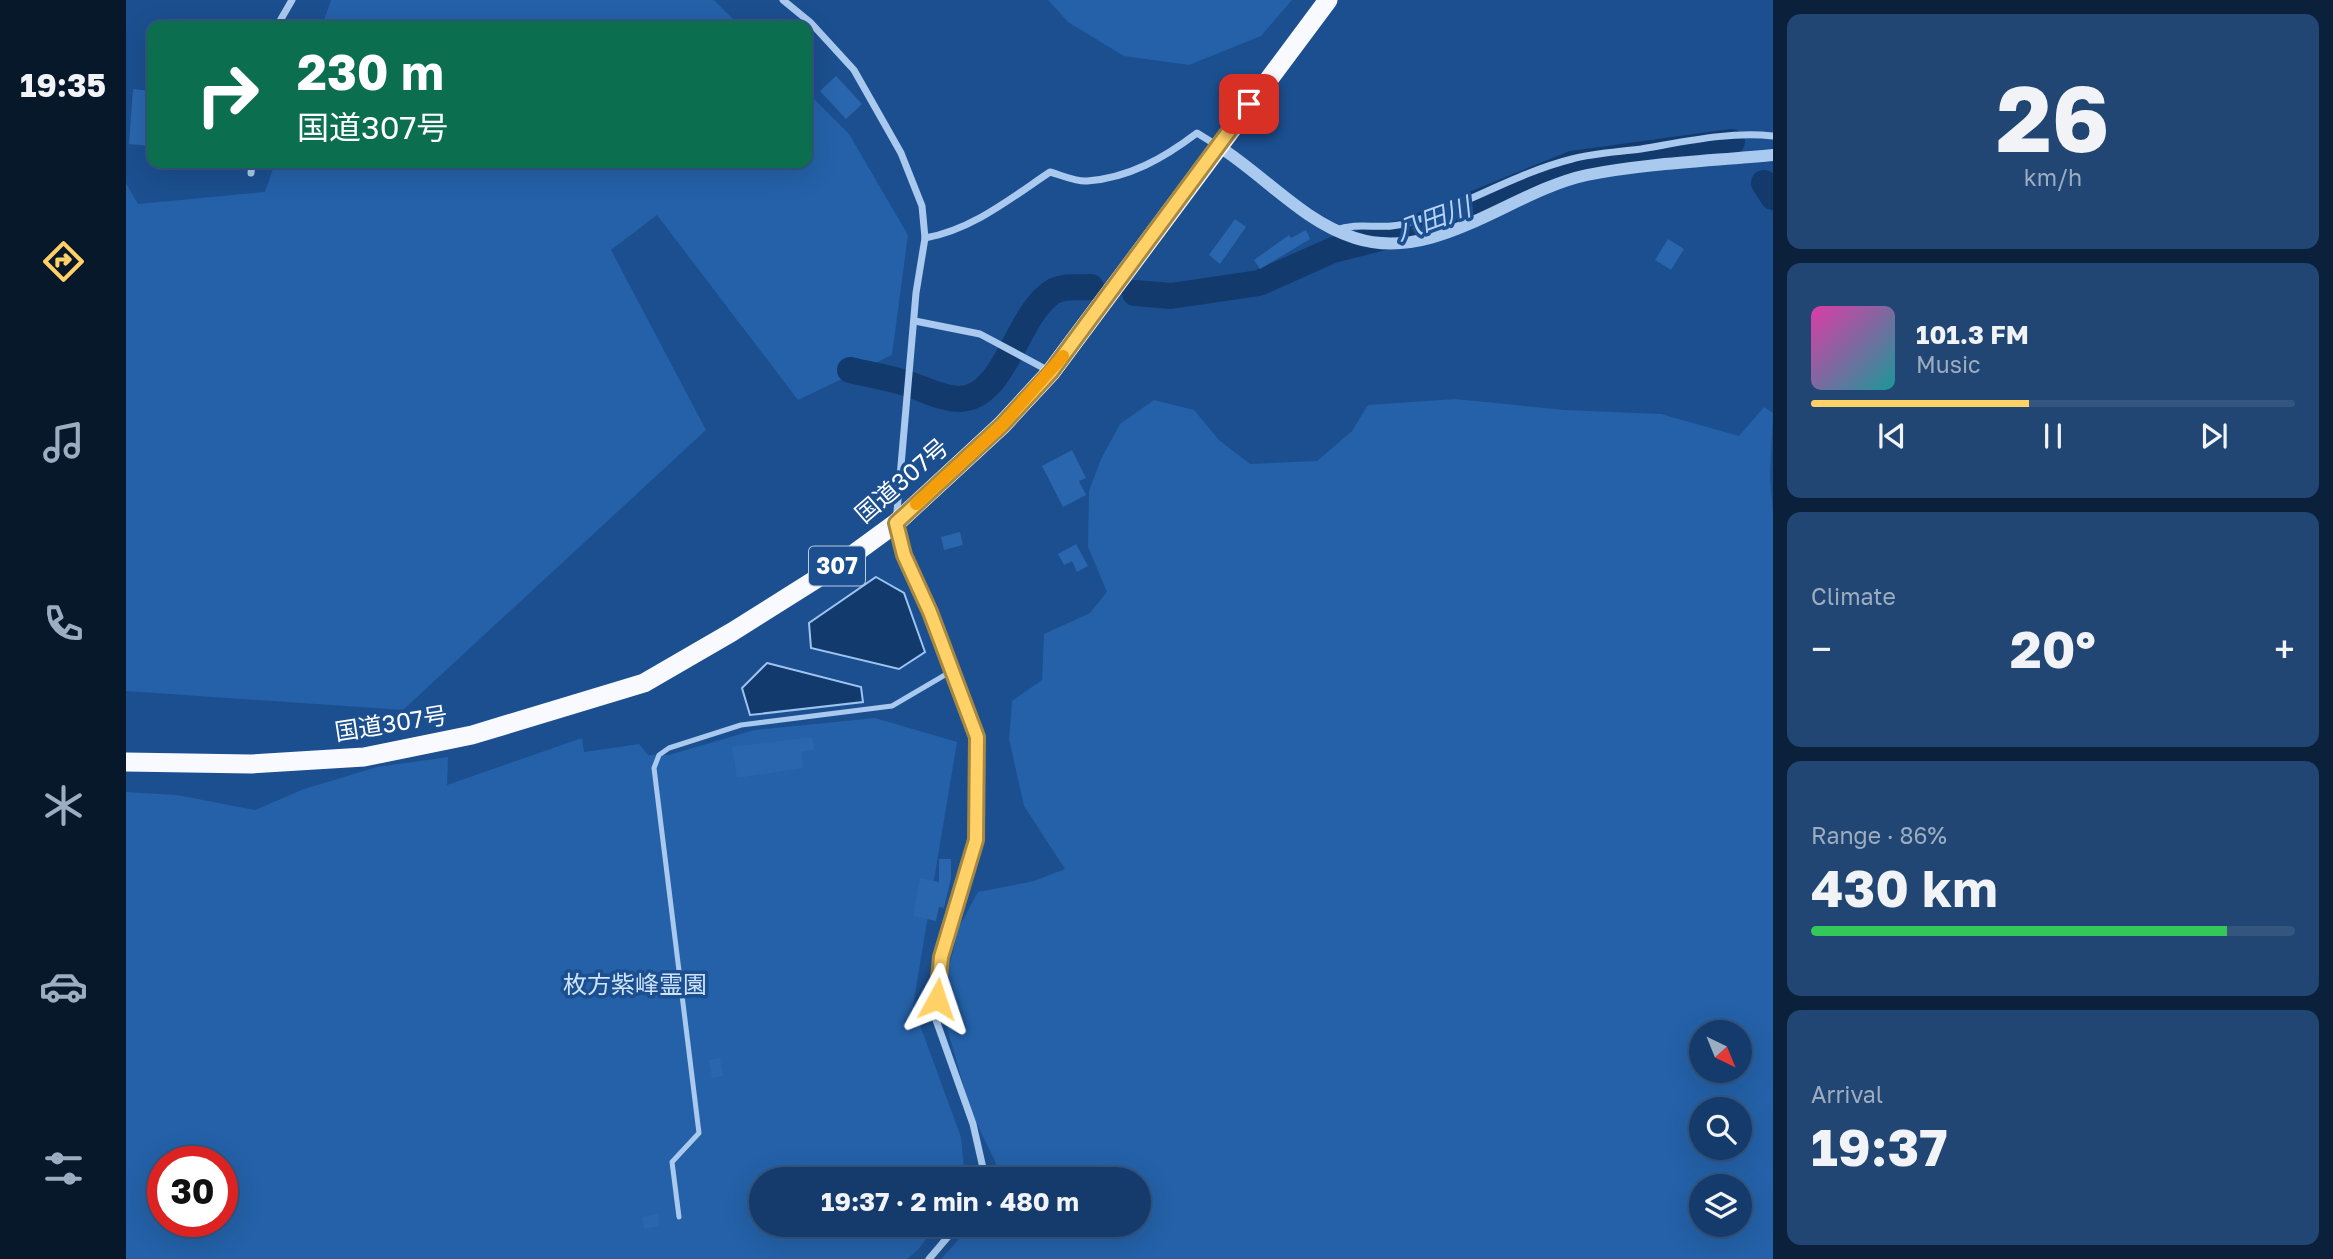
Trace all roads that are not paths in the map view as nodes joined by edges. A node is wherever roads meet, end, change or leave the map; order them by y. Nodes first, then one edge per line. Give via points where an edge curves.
1 (292, 0) edge
2 (783, 0) edge
3 (1328, 0) edge
4 (280, 21) edge
5 (809, 21) edge
6 (812, 24) edge
7 (1773, 136) edge
8 (1218, 146) junction
9 (1773, 155) edge
10 (252, 168) edge
11 (251, 173) dead end
12 (1335, 230) junction
13 (925, 238) junction
14 (915, 321) junction
15 (1051, 372) junction
16 (896, 523) junction
17 (950, 672) junction
18 (126, 762) edge
19 (983, 1167) edge
20 (679, 1217) dead end
21 (948, 1237) edge
22 (929, 1259) edge

1 - 4 street
2 - 5 street
3 - 8 highway, 国道307号 / 307
6 - 13 street via 854,70 901,153 922,206
7 - 12 street via 1701,140 1572,159 1403,225 1372,229 1351,224
8 - 12 street
8 - 13 street via 1197,133 1163,159 1131,171 1085,181 1050,172 975,221
8 - 15 highway, 国道307号 / 307
9 - 12 street via 1586,176 1552,185 1410,243 1383,244
10 - 11 street
13 - 14 street
14 - 15 street via 980,334
14 - 16 street
15 - 16 highway, 国道307号 / 307 via 1002,425
16 - 17 street
16 - 18 highway, 国道307号 / 307 via 829,571 644,682 562,710 472,735 364,757 251,764
17 - 19 street via 977,737 978,810 976,840 941,957 936,1020 973,1124
17 - 20 lane via 892,706 741,726 659,755 654,768 699,1133 672,1161
21 - 22 street

